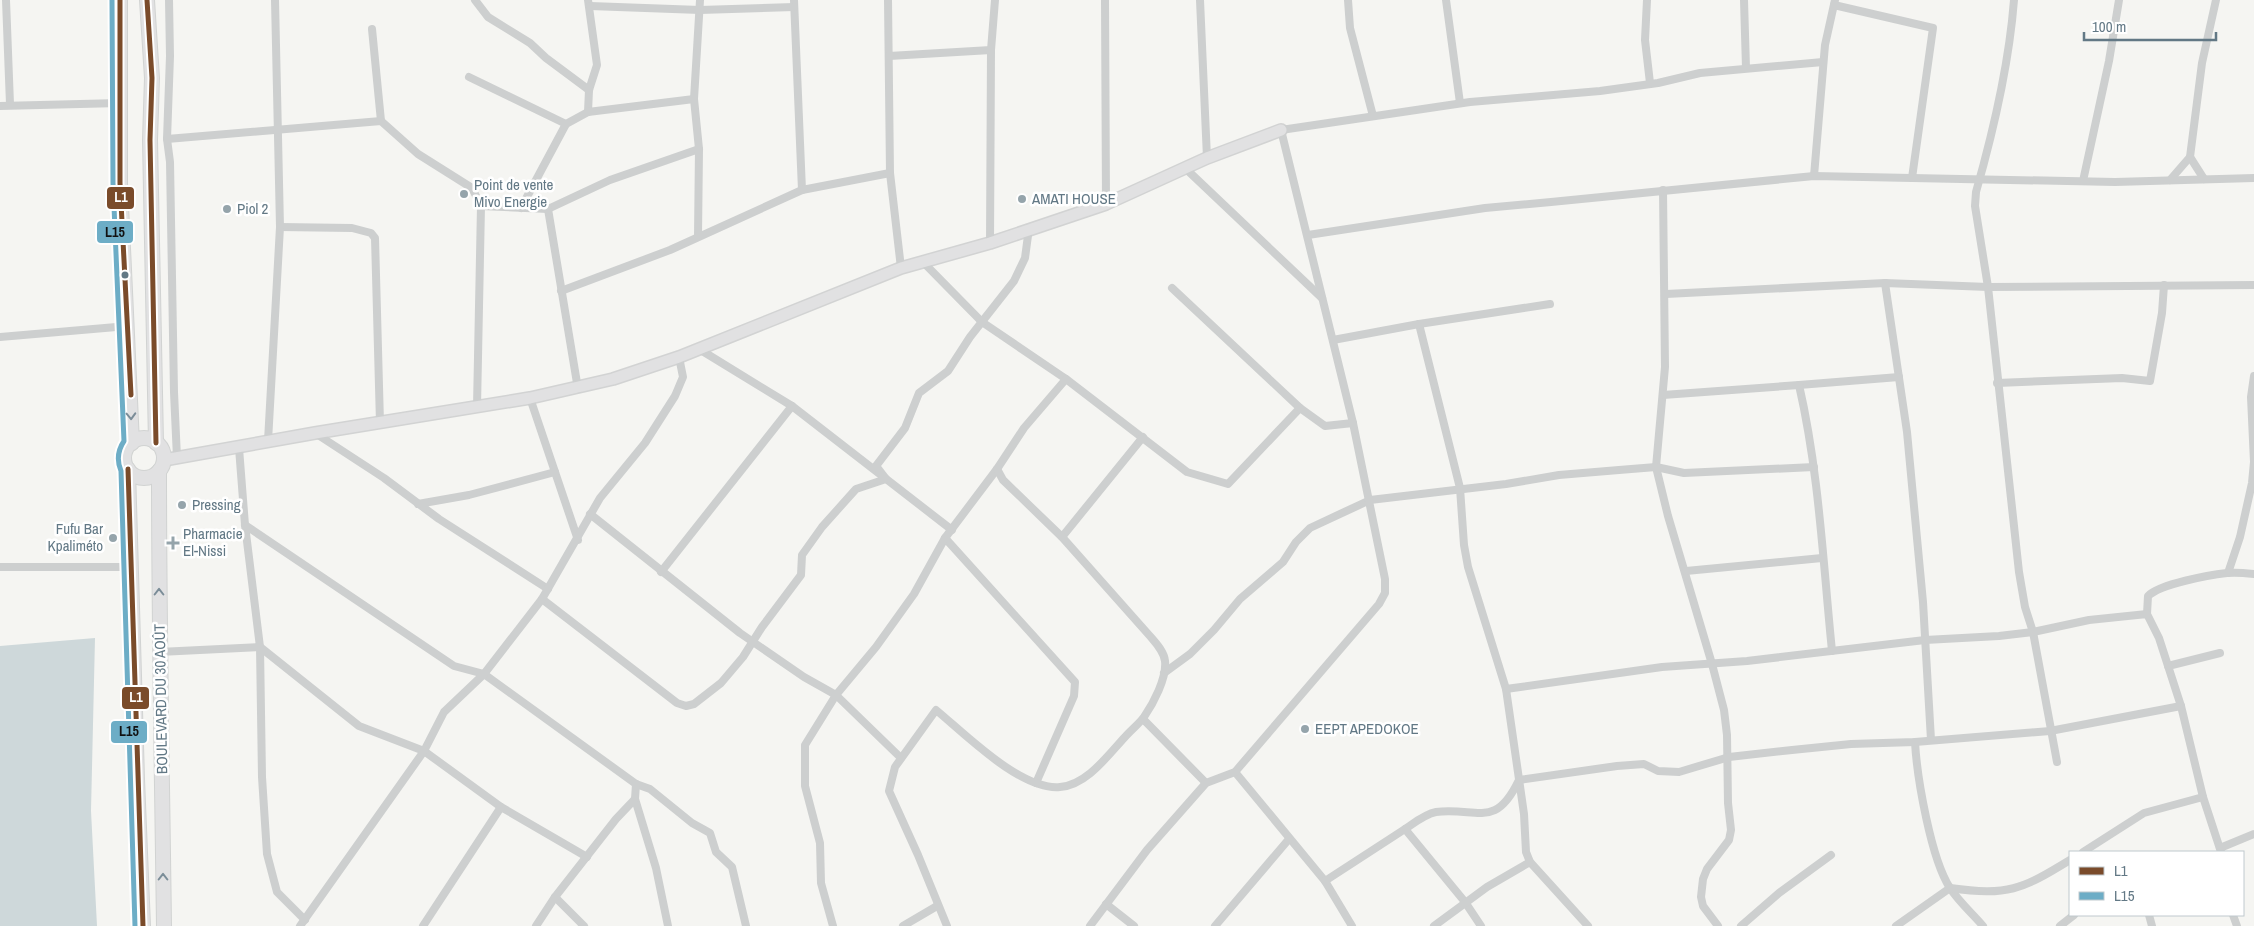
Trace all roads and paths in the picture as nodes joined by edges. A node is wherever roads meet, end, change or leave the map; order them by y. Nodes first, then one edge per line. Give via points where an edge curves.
1 (6, 0) edge
2 (120, 0) edge
3 (147, 0) edge
4 (168, 0) edge
5 (275, 0) edge
6 (475, 0) edge
7 (700, 0) edge
8 (888, 0) edge
9 (995, 0) edge
10 (1105, 0) edge
11 (1200, 0) edge
12 (1348, 0) edge
13 (1446, 0) edge
14 (1647, 0) edge
15 (1744, 0) edge
16 (2014, 0) edge
17 (2119, 0) edge
18 (2216, 0) edge
19 (589, 3) edge
20 (1834, 3) edge
21 (794, 4) edge
22 (700, 10) junction
23 (372, 29) dead end
24 (991, 50) junction
25 (889, 56) junction
26 (1823, 62) junction
27 (1746, 68) junction
28 (469, 77) dead end
29 (1650, 83) junction
30 (589, 90) junction
31 (694, 99) junction
32 (120, 103) junction
33 (1460, 103) junction
34 (10, 104) junction
35 (0, 106) edge
36 (588, 112) junction
37 (1373, 116) junction
38 (381, 121) junction
39 (566, 124) junction
40 (277, 128) junction
41 (1281, 130) junction
42 (167, 139) junction
43 (699, 149) junction
44 (2190, 157) junction
45 (1207, 158) junction
46 (1185, 168) junction
47 (890, 173) junction
48 (1814, 176) junction
49 (1912, 178) junction
50 (2254, 178) edge
51 (1980, 179) junction
52 (2204, 179) junction
53 (2170, 180) junction
54 (2083, 181) junction
55 (802, 190) junction
56 (1663, 190) junction
57 (1106, 204) junction
58 (481, 206) junction
59 (521, 208) junction
60 (548, 210) junction
61 (280, 227) junction
62 (1029, 228) junction
63 (1308, 235) junction
64 (698, 236) junction
65 (990, 243) junction
66 (922, 261) junction
67 (902, 268) junction
68 (1885, 283) junction
69 (2164, 285) junction
70 (2254, 285) edge
71 (1988, 287) junction
72 (1172, 288) dead end
73 (560, 291) junction
74 (1666, 294) junction
75 (1322, 298) junction
76 (1550, 304) dead end
77 (982, 322) junction
78 (1419, 324) junction
79 (128, 326) junction
80 (0, 337) edge
81 (1333, 340) junction
82 (699, 349) junction
83 (679, 357) junction
84 (1899, 377) junction
85 (1066, 379) junction
86 (2254, 380) edge
87 (1997, 383) junction
88 (1799, 385) junction
89 (578, 389) junction
90 (1663, 395) junction
91 (530, 398) junction
92 (792, 406) junction
93 (477, 407) junction
94 (1300, 408) junction
95 (380, 423) junction
96 (1353, 423) junction
97 (315, 433) junction
98 (1143, 437) junction
99 (268, 441) junction
100 (132, 443) junction
101 (156, 443) junction
102 (239, 448) junction
103 (167, 463) junction
104 (1814, 467) junction
105 (1656, 468) junction
106 (128, 469) junction
107 (997, 469) junction
108 (555, 472) junction
109 (886, 478) junction
110 (2253, 478) edge
111 (1460, 488) junction
112 (1370, 500) junction
113 (418, 504) junction
114 (590, 514) junction
115 (245, 526) junction
116 (952, 530) junction
117 (1062, 537) junction
118 (944, 538) junction
119 (578, 540) junction
120 (1822, 558) junction
121 (0, 567) edge
122 (132, 567) junction
123 (1686, 571) junction
124 (661, 572) junction
125 (2228, 573) junction
126 (2254, 574) edge
127 (548, 589) junction
128 (542, 600) junction
129 (2147, 614) junction
130 (2033, 632) junction
131 (1925, 640) junction
132 (752, 642) junction
133 (260, 647) junction
134 (1832, 651) junction
135 (159, 652) junction
136 (2220, 652) dead end
137 (1712, 664) junction
138 (2168, 666) junction
139 (1164, 673) junction
140 (484, 674) junction
141 (1506, 689) junction
142 (836, 695) junction
143 (2181, 706) junction
144 (1143, 718) junction
145 (2050, 732) junction
146 (1931, 740) junction
147 (1915, 742) junction
148 (424, 751) junction
149 (1729, 757) junction
150 (901, 758) junction
151 (2058, 762) dead end
152 (1235, 772) junction
153 (1519, 780) junction
154 (1036, 783) junction
155 (1206, 783) junction
156 (636, 784) junction
157 (2202, 798) junction
158 (635, 799) junction
159 (501, 807) junction
160 (1405, 829) junction
161 (2254, 834) edge
162 (1289, 839) junction
163 (2221, 850) edge
164 (2085, 851) edge
165 (1831, 855) dead end
166 (587, 857) junction
167 (2069, 861) edge
168 (1530, 862) junction
169 (1325, 881) junction
170 (1950, 888) junction
171 (555, 898) junction
172 (1465, 902) junction
173 (1106, 904) junction
174 (937, 906) junction
175 (2073, 916) edge
176 (302, 923) edge
177 (143, 926) edge
178 (164, 926) edge
179 (423, 926) edge
180 (536, 926) edge
181 (584, 926) edge
182 (668, 926) edge
183 (746, 926) edge
184 (833, 926) edge
185 (903, 926) edge
186 (947, 926) edge
187 (1090, 926) edge
188 (1134, 926) edge
189 (1215, 926) edge
190 (1352, 926) edge
191 (1434, 926) edge
192 (1481, 926) edge
193 (1588, 926) edge
194 (1718, 926) edge
195 (1741, 926) edge
196 (1896, 926) edge
197 (1984, 926) edge
198 (2060, 926) edge

1 - 34 street
2 - 32 highway
3 - 101 highway via 152,78 150,140
4 - 42 street
5 - 40 street
6 - 30 street via 488,17 530,44
7 - 22 street
8 - 25 street
9 - 24 street
10 - 57 street
11 - 45 street
12 - 37 street via 1351,33
13 - 33 street
14 - 29 street via 1645,40
15 - 27 street
16 - 51 street via 2001,92
17 - 54 street
18 - 44 street via 2202,63
19 - 22 street
19 - 30 street via 597,65
20 - 26 street
20 - 49 street via 1933,28
21 - 22 street
21 - 55 street
22 - 31 street
23 - 38 street
24 - 25 street
24 - 65 street
25 - 47 street
26 - 27 street
26 - 48 street
27 - 29 street
28 - 39 street
29 - 33 street via 1600,91
30 - 36 street
31 - 36 street
31 - 43 street
32 - 34 street
32 - 79 highway via 123,276
33 - 37 street
34 - 35 street
36 - 39 street
37 - 41 street
38 - 40 street
38 - 58 street via 418,154 472,188
39 - 59 street
40 - 42 street
40 - 61 street
41 - 45 street
41 - 63 street
42 - 103 street via 174,382
43 - 60 street via 610,180
43 - 64 street
44 - 52 street
44 - 53 street
45 - 46 street
46 - 57 street
46 - 75 street
47 - 55 street
47 - 67 street
48 - 49 street
48 - 56 street
49 - 51 street
50 - 52 street
51 - 54 street
51 - 71 street via 1975,206
52 - 53 street
53 - 54 street
55 - 64 street
56 - 63 street via 1484,208
56 - 74 street
57 - 62 street
58 - 59 street
58 - 93 street
59 - 60 street
60 - 73 street
61 - 95 street via 352,228 371,233 374,238
61 - 99 street
62 - 65 street
62 - 77 street via 1024,258 1014,281
63 - 75 street
64 - 73 street
65 - 66 street
66 - 67 street
66 - 77 street
67 - 82 street
68 - 71 street
68 - 74 street
68 - 84 street
69 - 70 street
69 - 71 street
69 - 87 street via 2150,381 2122,378
71 - 87 street
72 - 94 street
73 - 89 street
74 - 90 street
75 - 81 street
76 - 78 street
77 - 85 street
77 - 109 street via 948,372 919,393 905,428 876,466
78 - 81 street
78 - 111 street
79 - 80 street
79 -> 100 highway
81 - 96 street
82 - 83 street
82 - 92 street
83 - 89 street
83 - 114 street via 683,377 675,396 645,443
84 - 88 street
84 - 131 street via 1908,432
85 - 98 street
85 - 107 street via 1029,421
86 - 110 street via 2251,397
87 - 130 street via 2019,572
88 - 90 street
88 - 104 street
89 - 91 street
90 - 105 street
91 - 93 street
91 - 108 street
92 - 109 street
92 - 124 street
93 - 95 street
94 - 96 street via 1325,426
94 - 98 street via 1228,484 1187,472
95 - 97 street
96 - 112 street
97 - 99 street
97 - 113 street
98 - 117 street
99 - 102 street
100 - 101 highway via 144,439
100 - 106 highway via 126,452
101 - 103 highway
102 - 103 street
102 - 115 street
103 - 106 highway via 155,475 143,478
135 -> 103 highway, BOULEVARD DU 30 AOÛT
104 - 105 street via 1684,473
104 - 120 street
105 - 111 street via 1559,475
105 - 123 street
106 - 122 highway, BOULEVARD DU 30 AOÛT
107 - 116 street
107 - 117 street via 1003,480
108 - 113 street via 469,495
108 - 119 street
109 - 116 street
109 - 132 street via 856,489 822,527 802,556 801,575
110 - 125 street
111 - 112 street
111 - 141 street via 1468,567
112 - 139 street via 1310,528 1283,562 1240,599 1190,654
112 - 152 street via 1385,593
113 - 127 street
114 - 119 street
114 - 124 street
115 - 133 street
115 - 140 street via 454,666
116 - 118 street
117 - 139 street via 1160,648 1165,660
118 - 142 street via 906,606
118 - 154 street via 1075,682 1074,696
119 - 127 street
120 - 123 street
120 - 134 street
121 - 122 street
122 - 177 highway, BOULEVARD DU 30 AOÛT
123 - 137 street
124 - 132 street
125 - 126 street
125 - 129 street via 2188,580 2152,592 2146,600
127 - 128 street
128 - 132 street via 682,706 694,704 722,683
128 - 140 street
129 - 130 street via 2076,622
129 - 138 street
130 - 131 street
130 - 145 street
131 - 134 street
131 - 146 street
132 - 142 street
133 - 135 street
133 - 148 street via 359,726
133 - 176 street via 267,854 277,892
134 - 137 street
178 -> 135 highway, BOULEVARD DU 30 AOÛT
136 - 138 street
137 - 141 street via 1662,667
137 - 149 street via 1724,710
138 - 143 street
139 - 144 street
140 - 148 street via 444,712
140 - 156 street
141 - 153 street
142 - 150 street
142 - 184 street via 805,745 807,795 820,843 821,883
143 - 145 street
143 - 157 street
144 - 154 street via 1102,762 1076,782 1060,787
144 - 155 street
145 - 146 street
145 - 151 street
146 - 147 street
147 - 149 street via 1851,744
147 - 170 street via 1931,839
148 - 159 street
148 - 176 street
149 - 153 street via 1679,772 1658,771 1644,764
149 - 194 street via 1729,840 1707,869 1701,897
150 - 154 street via 936,710 1017,776
150 - 174 street via 892,773 889,791
152 - 155 street
152 - 162 street
153 - 160 street via 1510,798 1494,811 1483,814 1434,812
153 - 168 street via 1526,852
155 - 173 street
156 - 158 street
156 - 183 street via 650,789 692,823 710,833 716,852 732,867
157 - 163 street
157 - 164 street via 2144,813
158 - 166 street
158 - 182 street via 656,868
159 - 166 street
159 - 179 street
160 - 169 street
160 - 172 street
161 - 163 street
162 - 169 street
162 - 189 street
165 - 195 street
166 - 171 street
167 - 170 street via 2023,887 1985,892
168 - 172 street
168 - 193 street
169 - 190 street
170 - 196 street
170 - 197 street
171 - 180 street
171 - 181 street
172 - 191 street
172 - 192 street
173 - 187 street
173 - 188 street
174 - 185 street
174 - 186 street
175 - 198 street

